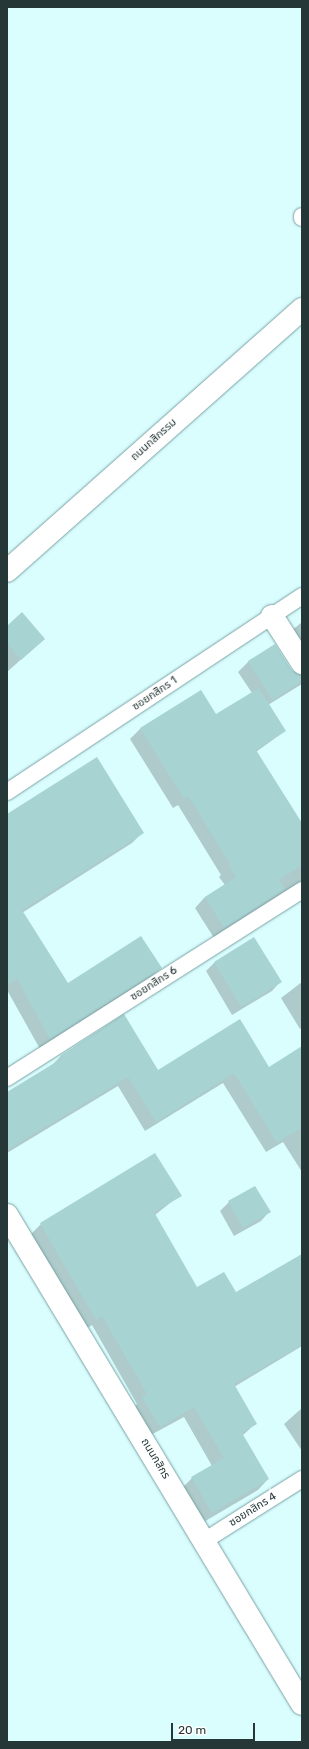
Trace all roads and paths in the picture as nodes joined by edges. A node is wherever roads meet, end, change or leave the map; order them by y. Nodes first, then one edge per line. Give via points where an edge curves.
1 (302, 309) edge
2 (8, 569) edge
3 (302, 596) edge
4 (272, 616) junction
5 (302, 663) edge
6 (7, 792) edge
7 (302, 890) edge
8 (7, 1078) edge
9 (7, 1215) edge
10 (302, 1479) edge
11 (204, 1541) junction
12 (302, 1704) edge

1 - 2 street, ถนนกสิกรรม
3 - 4 lane, ซอยกสิกร 1
4 - 5 street
4 - 6 lane, ซอยกสิกร 1
7 - 8 lane, ซอยกสิกร 6
9 - 11 street, ถนนกสิกร
10 - 11 lane, ซอยกสิกร 4
11 - 12 street, ถนนกสิกร

